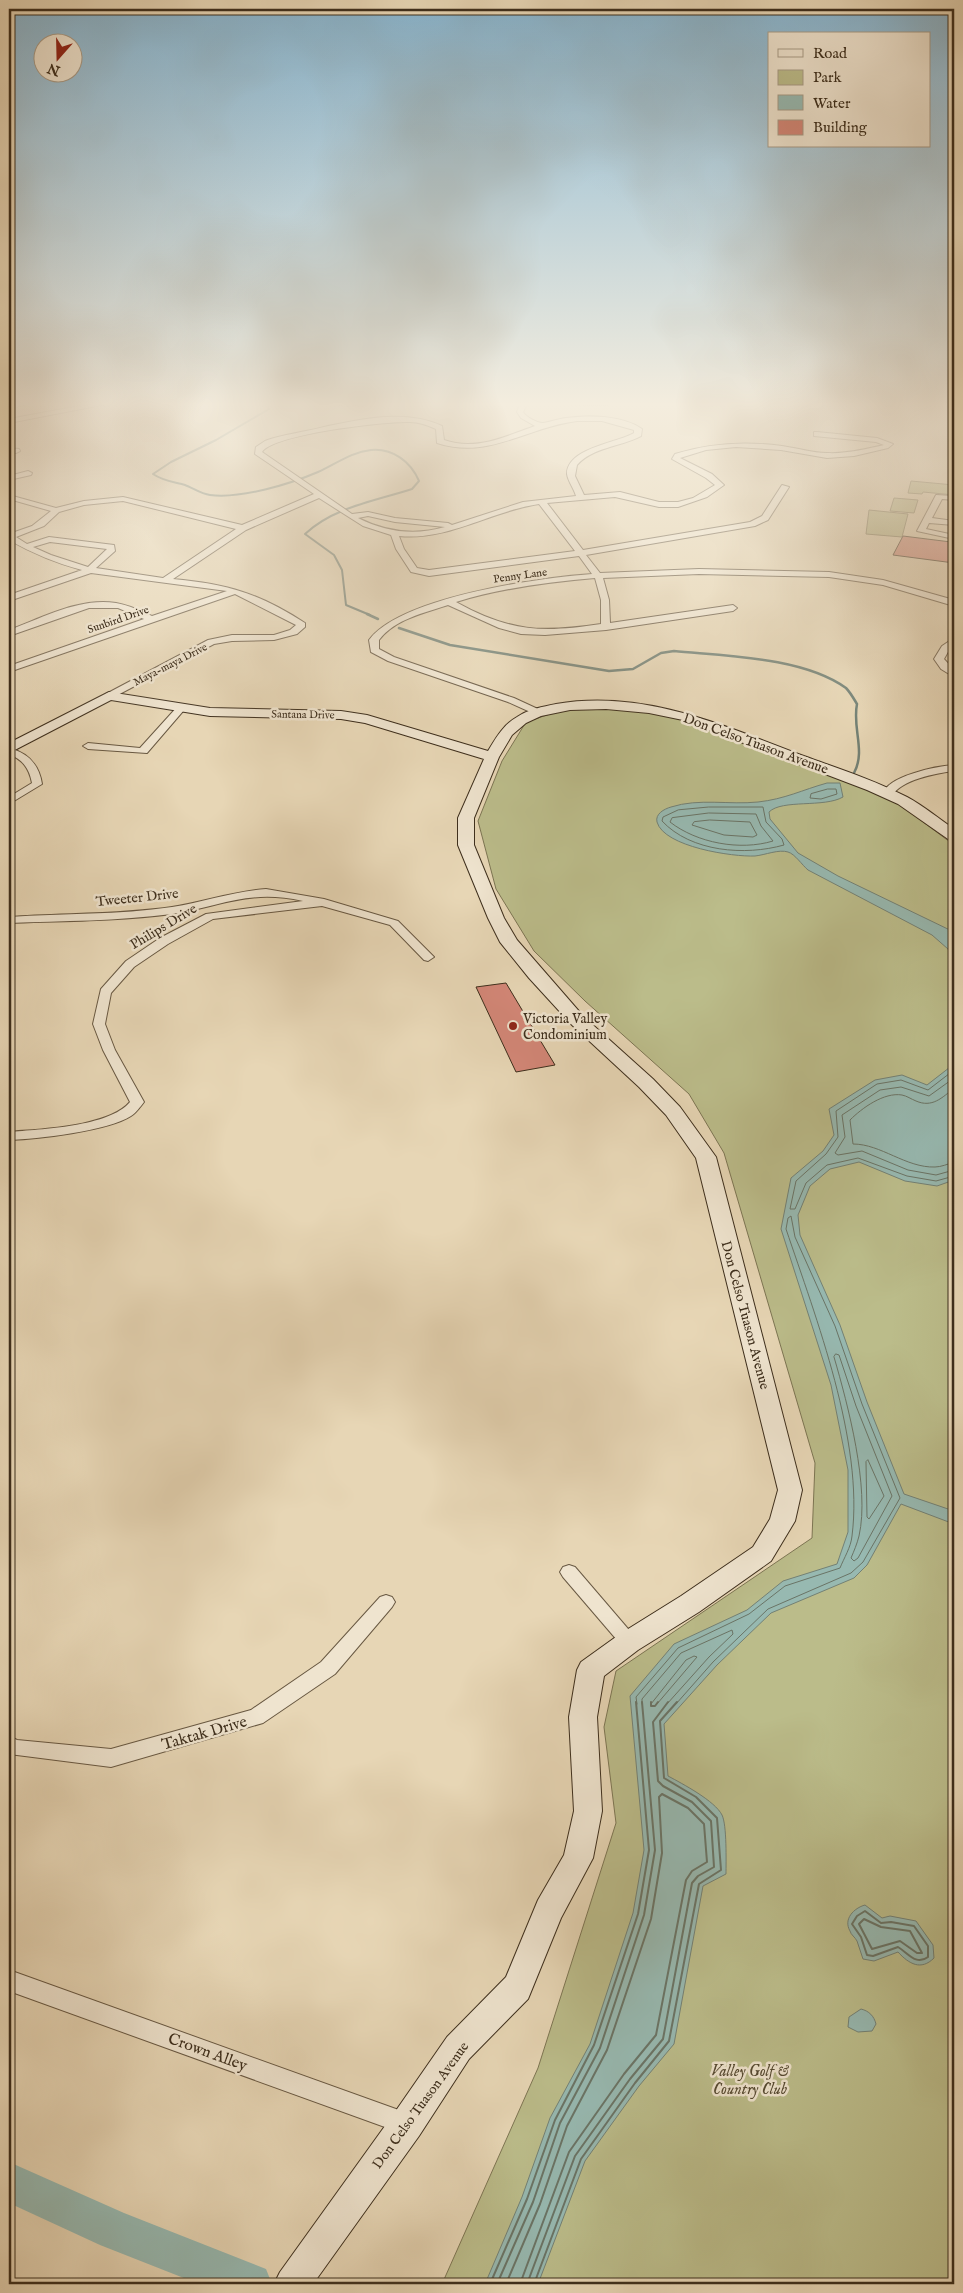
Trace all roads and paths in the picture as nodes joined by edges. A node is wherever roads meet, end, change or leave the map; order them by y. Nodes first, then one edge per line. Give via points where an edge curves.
1 (49, 508) edge
2 (64, 508) edge
3 (157, 508) edge
4 (290, 508) edge
5 (335, 508) edge
6 (512, 508) edge
7 (547, 508) edge
8 (771, 508) edge
9 (933, 508) edge
10 (56, 510) junction
11 (351, 516) junction
12 (927, 520) junction
13 (954, 523) edge
14 (460, 526) junction
15 (243, 528) junction
16 (394, 534) junction
17 (9, 537) edge
18 (954, 537) edge
19 (25, 547) junction
20 (582, 553) junction
21 (88, 571) junction
22 (599, 577) junction
23 (165, 580) junction
24 (234, 590) junction
25 (9, 598) edge
26 (447, 601) junction
27 (954, 602) edge
28 (733, 608) dead end
29 (151, 619) junction
30 (606, 627) junction
31 (9, 633) edge
32 (954, 641) edge
33 (9, 669) edge
34 (954, 674) edge
35 (109, 696) junction
36 (182, 708) junction
37 (537, 712) junction
38 (88, 746) dead end
39 (9, 750) edge
40 (492, 757) junction
41 (954, 768) edge
42 (888, 794) junction
43 (9, 801) edge
44 (954, 836) edge
45 (324, 902) junction
46 (9, 920) edge
47 (428, 958) dead end
48 (9, 1136) edge
49 (570, 1572) dead end
50 (386, 1602) dead end
51 (629, 1642) junction
52 (9, 1746) edge
53 (9, 1980) edge
54 (407, 2124) junction
55 (301, 2271) edge

1 - 10 street
2 - 10 street
3 - 15 street
4 - 15 street
5 - 11 street
6 - 14 street
7 - 20 street
8 - 20 street via 765,518 752,524
9 - 12 street
10 - 17 street via 50,519 35,528
11 - 14 street via 368,514
11 - 16 street
12 - 13 street
12 - 18 street via 922,532
14 - 16 street via 437,532
15 - 23 street
16 - 20 street via 400,550 414,570 428,573
17 - 19 street, Maya-maya Drive
19 - 21 street, Maya-maya Drive
19 - 21 street via 49,539 112,548
20 - 22 street
21 - 23 street, Maya-maya Drive
21 - 25 street
22 - 26 street, Penny Lane via 517,585
22 - 27 street, Penny Lane via 696,572 845,576
22 - 30 street via 605,600
23 - 24 street, Maya-maya Drive
24 - 29 street, Sunbird Drive
24 - 35 street, Maya-maya Drive via 302,625 285,635 216,642
26 - 30 street via 475,616 521,631
26 - 37 street, Penny Lane via 388,625 374,640 374,650
28 - 30 street
29 - 31 street via 116,605 104,604
29 - 33 street, Sunbird Drive
32 - 34 street via 944,648 939,659 944,668
35 - 36 street, Santana Drive
35 - 39 street, Maya-maya Drive
36 - 38 street via 143,751
36 - 40 street, Santana Drive via 367,719
37 - 40 street, Don Celso Tuason Avenue via 506,733
37 - 42 street, Don Celso Tuason Avenue via 570,706 606,705 687,717
39 - 43 street via 22,756 36,771 37,784
40 - 51 street, Don Celso Tuason Avenue via 466,818 466,845 476,872 496,918 514,948 578,1021 673,1111 706,1157 790,1490 782,1522 762,1554
41 - 42 street via 913,776 889,790
42 - 44 street, Don Celso Tuason Avenue
45 - 46 street, Tweeter Drive via 266,892 242,894 173,910
45 - 47 street, Tweeter Drive via 394,923
45 - 48 street, Philips Drive via 210,916 130,964 105,992 99,1024 137,1102 125,1115
49 - 51 street
50 - 52 street, Taktak Drive via 328,1668 256,1717 110,1758
51 - 54 street, Don Celso Tuason Avenue via 591,1670 583,1716 588,1811 578,1858 549,1910 517,1988 458,2048
53 - 54 street, Crown Alley
54 - 55 street, Don Celso Tuason Avenue

